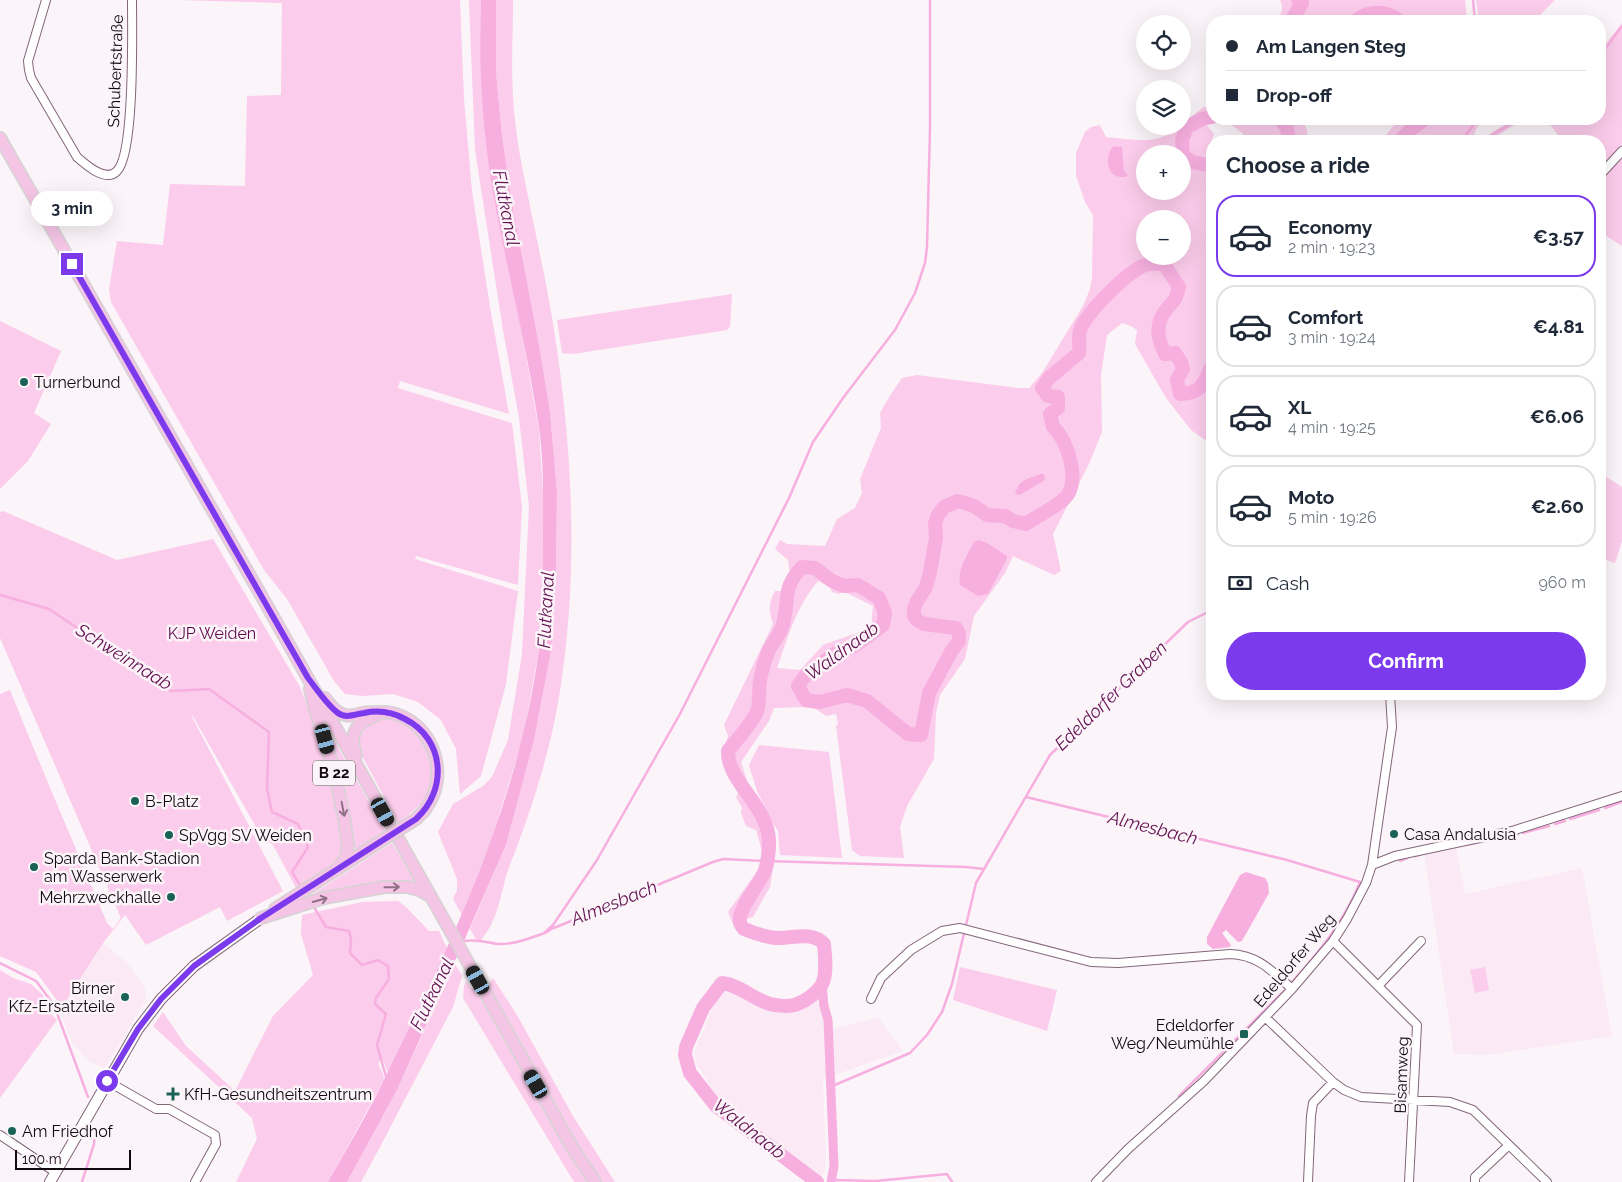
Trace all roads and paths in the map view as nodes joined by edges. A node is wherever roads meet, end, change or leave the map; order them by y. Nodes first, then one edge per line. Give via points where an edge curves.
1 (46, 0) edge
2 (132, 0) edge
3 (0, 138) edge
4 (1622, 151) edge
5 (1606, 168) edge
6 (308, 678) junction
7 (1390, 700) edge
8 (385, 712) junction
9 (363, 777) junction
10 (1622, 796) edge
11 (1372, 865) junction
12 (338, 868) junction
13 (430, 896) junction
14 (287, 906) junction
15 (261, 918) joint
16 (1421, 941) dead end
17 (1333, 942) junction
18 (1378, 986) junction
19 (1292, 988) junction
20 (871, 999) dead end
21 (1265, 1017) junction
22 (107, 1081) junction
23 (1333, 1082) junction
24 (1414, 1100) junction
25 (0, 1135) edge
26 (1509, 1146) junction
27 (55, 1172) junction
28 (50, 1182) edge
29 (195, 1182) edge
30 (595, 1182) edge
31 (1096, 1182) edge
32 (1308, 1182) edge
33 (1409, 1182) edge
34 (1475, 1182) edge
35 (1547, 1182) edge

1 - 2 street, Schubertstraße via 28,61 31,78 77,157 88,167 109,175 122,163 130,106
3 - 6 main road, B 22
4 - 5 street
6 - 8 main road via 338,713 347,716
6 - 9 main road, B 22
6 -> 12 main road, B 22 via 344,817 348,846 346,858
7 - 11 street, Edeldorfer Weg via 1392,727
8 - 9 main road via 366,719 353,733 352,744
8 - 12 main road, bridge via 398,715 420,728 437,761 436,788 425,810 416,819
9 - 13 main road, B 22
10 - 11 street via 1512,831 1395,856
11 - 17 street, Edeldorfer Weg via 1358,900
12 - 14 main road
14 -> 13 main road via 384,888 406,887
13 - 30 main road, B 22
14 - 15 main road
15 - 22 street via 194,966 166,993 138,1029
16 - 18 street
17 - 18 street, Bisamweg
17 - 19 street, Edeldorfer Weg
18 - 24 street, Bisamweg via 1417,1025
19 - 20 street via 1257,960 1244,955 1091,962 960,928 942,931 911,950 881,978
19 - 21 street, Edeldorfer Weg
21 - 23 street
21 - 31 street, Edeldorfer Weg via 1204,1081
22 - 27 street
22 - 29 street via 156,1109 169,1109 215,1135 216,1144
23 - 24 street via 1361,1097
23 - 32 street via 1312,1103
24 - 26 street via 1450,1102 1473,1110
24 - 33 street, Bisamweg
25 - 27 street
26 - 34 street via 1475,1177
26 - 35 street
27 - 28 street

